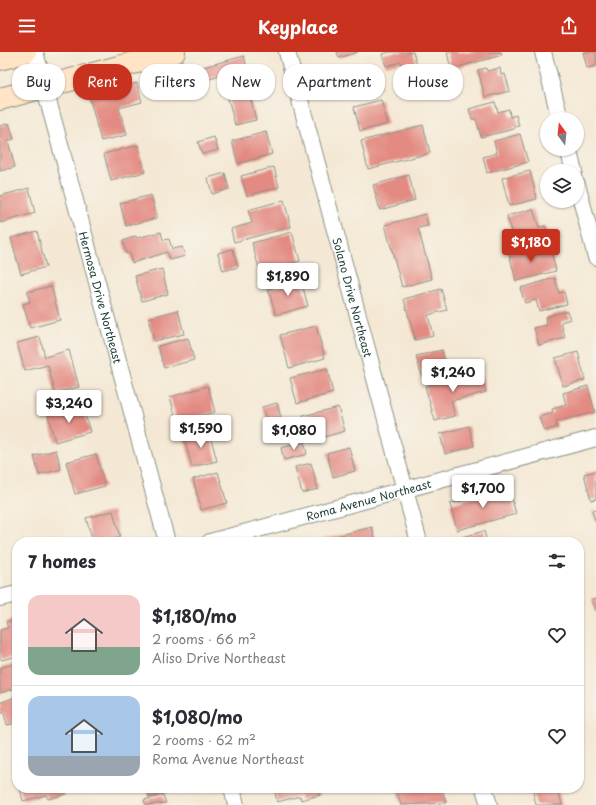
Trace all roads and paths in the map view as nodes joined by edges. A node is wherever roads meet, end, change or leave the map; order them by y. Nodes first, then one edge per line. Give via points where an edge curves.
1 (25, 52) edge
2 (35, 52) edge
3 (174, 52) edge
4 (287, 52) edge
5 (543, 52) edge
6 (0, 59) edge
7 (38, 64) edge
8 (65, 82) edge
9 (12, 97) edge
10 (0, 100) edge
11 (48, 100) edge
12 (558, 112) edge
13 (583, 208) edge
14 (596, 257) edge
15 (596, 438) edge
16 (405, 490) junction
17 (166, 537) edge
18 (229, 537) edge
19 (418, 537) edge
20 (12, 595) edge
21 (0, 598) edge
22 (233, 793) edge
23 (485, 793) edge
24 (236, 805) edge
25 (489, 805) edge

1 - 6 main road
2 - 7 street, Hermosa Drive Northeast
3 - 8 main road
4 - 16 street, Solano Drive Northeast
5 - 12 street
9 - 10 main road
11 - 17 street, Hermosa Drive Northeast
13 - 14 street
15 - 16 street, Roma Avenue Northeast
16 - 18 street, Roma Avenue Northeast
16 - 19 street, Solano Drive Northeast
20 - 21 street
22 - 24 street
23 - 25 street

